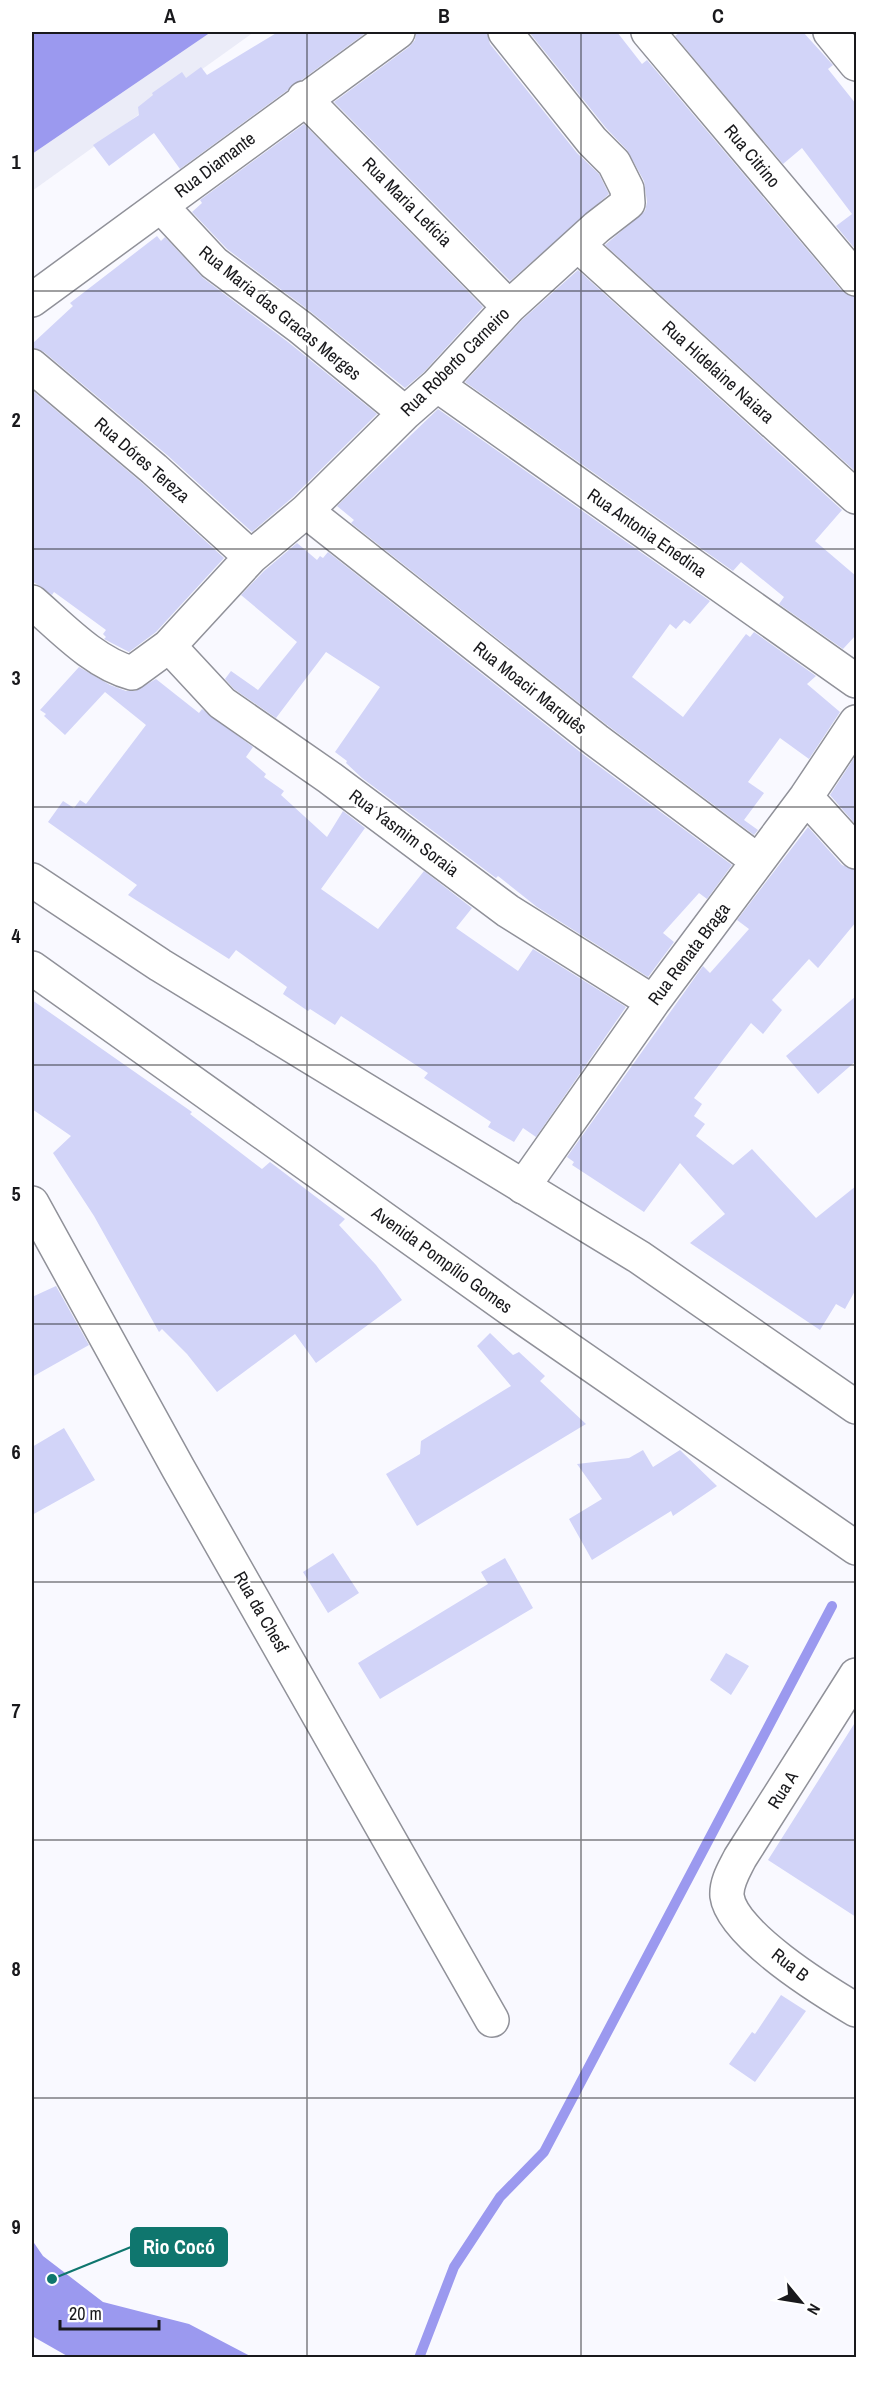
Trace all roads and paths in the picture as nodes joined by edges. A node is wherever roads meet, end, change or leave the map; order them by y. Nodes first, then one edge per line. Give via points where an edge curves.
1 (398, 32) edge
2 (505, 32) edge
3 (648, 32) edge
4 (830, 32) edge
5 (856, 64) edge
6 (304, 98) junction
7 (161, 206) junction
8 (579, 246) junction
9 (856, 279) edge
10 (32, 300) edge
11 (509, 307) junction
12 (32, 366) edge
13 (437, 386) junction
14 (405, 413) junction
15 (856, 497) edge
16 (306, 511) junction
17 (251, 557) junction
18 (32, 602) edge
19 (169, 646) junction
20 (856, 681) edge
21 (856, 722) edge
22 (806, 797) junction
23 (856, 852) edge
24 (758, 861) junction
25 (32, 880) edge
26 (32, 968) edge
27 (653, 1002) junction
28 (523, 1187) junction
29 (32, 1203) edge
30 (856, 1407) edge
31 (856, 1548) edge
32 (856, 1675) edge
33 (732, 1910) joint
34 (856, 2010) edge
35 (492, 2020) dead end

1 - 6 street, Rua Diamante
2 - 8 street, Rua Roberto Carneiro via 614,163 627,189 628,204
3 - 9 street, Rua Citrino
4 - 5 street
6 - 7 street, Rua Diamante
6 - 11 street, Rua Maria Letícia
7 - 10 street, Rua Diamante
7 - 14 street, Rua Maria das Gracas Merges via 214,263
8 - 11 street, Rua Roberto Carneiro
8 - 15 street, Rua Hidelaine Naiara
11 - 13 street, Rua Roberto Carneiro
12 - 17 street, Rua Dóres Tereza
13 - 14 street, Rua Roberto Carneiro
13 - 20 street, Rua Antonia Enedina
14 - 16 street, Rua Roberto Carneiro
16 - 17 street, Rua Roberto Carneiro
16 - 24 street, Rua Moacir Marquês via 596,740
17 - 19 street, Rua Roberto Carneiro
18 - 19 street, Rua Roberto Carneiro via 116,669 132,673
19 - 27 street, Rua Yasmim Soraia via 222,703 330,777 508,911
21 - 22 street, Rua Renata Braga
22 - 23 street
22 - 24 street, Rua Renata Braga
24 - 27 street, Rua Renata Braga
25 - 28 street via 160,965
26 - 31 street, Avenida Pompílio Gomes via 509,1308
27 - 28 street, Rua Renata Braga
28 - 30 street via 639,1257
29 - 35 street, Rua da Chesf
32 - 33 street, Rua A via 740,1858 727,1884
33 - 34 street, Rua B via 741,1925 797,1972

